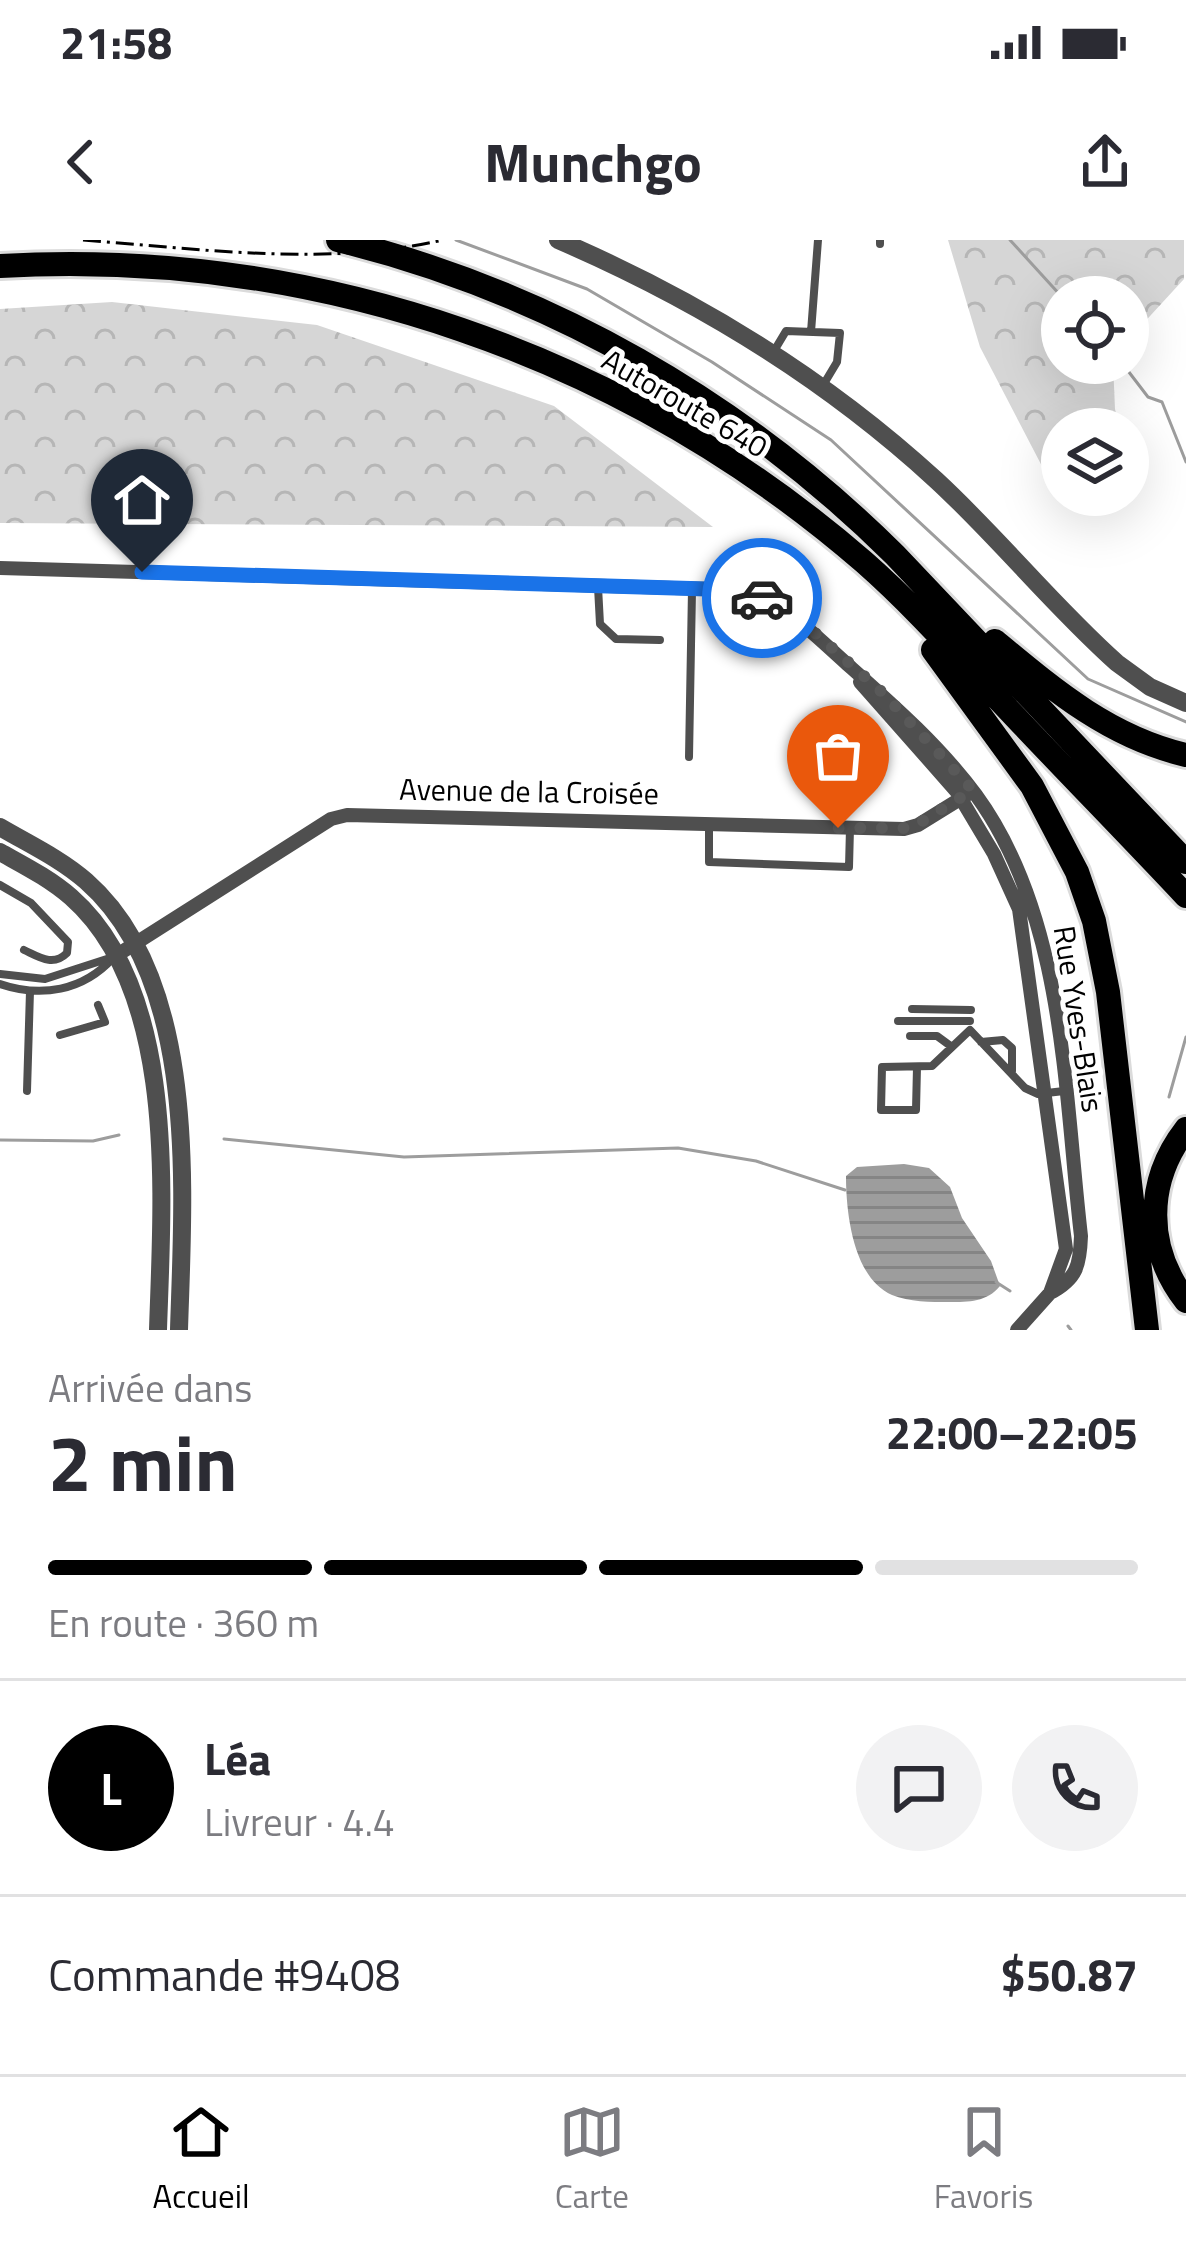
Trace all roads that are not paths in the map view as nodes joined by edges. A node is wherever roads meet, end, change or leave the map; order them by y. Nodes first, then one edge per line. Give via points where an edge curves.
1 (338, 240) edge
2 (558, 240) edge
3 (818, 240) edge
4 (0, 266) edge
5 (811, 332) junction
6 (772, 354) junction
7 (821, 388) junction
8 (858, 558) junction
9 (0, 568) edge
10 (911, 572) junction
11 (598, 585) junction
12 (692, 588) junction
13 (661, 640) dead end
14 (1186, 703) edge
15 (1186, 755) edge
16 (689, 757) dead end
17 (967, 795) junction
18 (710, 823) junction
19 (0, 827) edge
20 (850, 828) junction
21 (0, 852) edge
22 (1186, 862) edge
23 (0, 885) edge
24 (1186, 896) edge
25 (1031, 925) junction
26 (133, 945) junction
27 (24, 950) dead end
28 (114, 957) junction
29 (0, 974) edge
30 (0, 984) edge
31 (30, 991) junction
32 (98, 1005) dead end
33 (912, 1009) dead end
34 (971, 1010) dead end
35 (898, 1021) dead end
36 (970, 1022) dead end
37 (60, 1035) dead end
38 (910, 1036) dead end
39 (980, 1042) junction
40 (952, 1047) junction
41 (917, 1067) junction
42 (1012, 1073) junction
43 (27, 1091) dead end
44 (1064, 1091) junction
45 (1046, 1093) junction
46 (1186, 1130) edge
47 (1049, 1293) junction
48 (1186, 1300) edge
49 (158, 1330) edge
50 (179, 1330) edge
51 (1017, 1330) edge
52 (1147, 1330) edge

1 - 10 highway, Autoroute 640 via 492,289 661,372 793,463
2 - 6 street
3 - 5 lane
4 - 8 highway, Autoroute 640 via 209,271 444,322 647,410 772,490
5 - 6 lane via 786,332
5 - 7 lane via 840,333 837,362
6 - 7 street
7 - 14 street via 933,477 1117,663
8 - 24 highway, Autoroute 640
8 - 52 highway via 1005,745 1083,888 1105,972
9 - 11 street, Rue Yves-Blais
10 - 15 highway via 1075,706
10 - 22 highway, Autoroute 640
11 - 12 street, Rue Yves-Blais
11 - 13 lane via 600,624 616,639
12 - 16 lane
12 - 17 street, Rue Yves-Blais via 743,592 807,626
17 - 20 street, Avenue de la Croisée via 911,828
17 - 25 street, Rue Yves-Blais
18 - 20 street, Avenue de la Croisée
18 - 20 lane via 709,862 724,863 849,867
18 - 26 street, Avenue de la Croisée via 331,819
19 - 26 street via 88,883
21 - 28 street via 72,898
23 - 27 lane via 68,941 57,960
25 - 44 street, Rue Yves-Blais via 1049,965
25 - 45 street, Rue Yves-Blais
26 - 28 street, Avenue de la Croisée
26 - 50 street via 176,1071
28 - 29 lane via 45,979
28 - 31 lane via 73,986
28 - 49 street via 145,1029 154,1075
30 - 31 lane
31 - 43 lane
32 - 37 lane via 106,1022
33 - 34 lane
35 - 36 lane
38 - 40 lane via 937,1036
39 - 40 lane via 970,1030
39 - 42 lane
39 - 42 lane via 1003,1040 1012,1048
40 - 41 lane via 932,1066
41 - 41 lane via 882,1067 881,1110 916,1110
42 - 45 lane via 1025,1088
44 - 45 lane
44 - 47 street, Rue Yves-Blais via 1080,1255 1068,1284
45 - 47 street, Rue Yves-Blais via 1066,1250
46 - 48 highway via 1161,1170 1154,1220 1163,1262
47 - 51 street, Rue Yves-Blais

